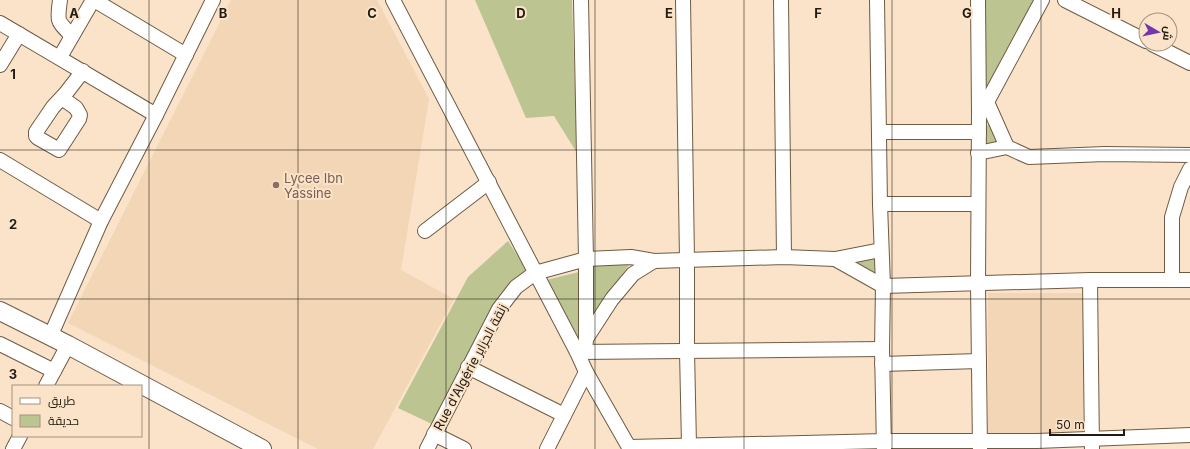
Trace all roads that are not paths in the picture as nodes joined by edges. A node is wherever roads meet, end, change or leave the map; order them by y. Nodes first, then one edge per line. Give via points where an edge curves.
1 (60, 0) edge
2 (93, 0) edge
3 (213, 0) edge
4 (581, 0) edge
5 (683, 0) edge
6 (781, 0) edge
7 (877, 0) edge
8 (978, 0) edge
9 (1042, 0) edge
10 (1065, 0) edge
11 (394, 1) edge
12 (0, 23) edge
13 (19, 34) junction
14 (72, 36) junction
15 (1138, 37) edge
16 (1168, 52) edge
17 (186, 55) junction
18 (60, 57) junction
19 (1190, 63) edge
20 (0, 65) edge
21 (83, 71) junction
22 (62, 98) dead end
23 (983, 107) junction
24 (156, 115) junction
25 (879, 132) junction
26 (979, 132) junction
27 (1007, 147) junction
28 (978, 153) junction
29 (1190, 155) edge
30 (0, 160) edge
31 (1190, 169) edge
32 (488, 182) junction
33 (880, 204) junction
34 (978, 204) junction
35 (101, 221) junction
36 (425, 232) dead end
37 (882, 250) junction
38 (784, 257) junction
39 (835, 258) junction
40 (586, 259) junction
41 (687, 260) junction
42 (654, 261) junction
43 (535, 273) junction
44 (1090, 280) junction
45 (1172, 280) junction
46 (1190, 280) edge
47 (978, 284) junction
48 (883, 286) junction
49 (0, 312) edge
50 (50, 337) junction
51 (0, 344) edge
52 (68, 345) junction
53 (583, 348) junction
54 (882, 349) junction
55 (687, 351) junction
56 (979, 362) junction
57 (882, 364) junction
58 (468, 367) junction
59 (54, 371) junction
60 (586, 372) junction
61 (47, 385) edge
62 (0, 411) edge
63 (564, 415) junction
64 (12, 417) edge
65 (434, 434) junction
66 (1190, 435) edge
67 (19, 437) edge
68 (1091, 444) edge
69 (884, 445) edge
70 (980, 445) edge
71 (827, 446) edge
72 (688, 447) edge
73 (629, 448) edge
74 (13, 449) edge
75 (262, 449) edge
76 (427, 449) edge
77 (464, 449) edge
78 (547, 449) edge

1 - 14 street via 58,22
2 - 14 street
2 - 17 street
3 - 17 street
4 - 40 street
5 - 41 street
6 - 38 street
7 - 25 street
8 - 23 street
9 - 23 street
10 - 15 street
11 - 32 street
12 - 13 street
13 - 18 street
13 - 20 street
14 - 18 street
16 - 19 street
17 - 24 street
18 - 21 street
21 - 22 street
21 - 24 street
23 - 26 street
23 - 27 street
24 - 35 street
25 - 26 street
25 - 33 street
26 - 28 street
27 - 28 street
27 - 29 street via 1029,157 1105,154
28 - 34 street
30 - 35 street
31 - 45 street via 1181,187 1172,217
32 - 36 street
32 - 43 street
33 - 34 street
33 - 37 street
34 - 47 street
35 - 50 street
37 - 39 street
37 - 48 street
38 - 39 street
38 - 41 street
39 - 48 street
40 - 42 street via 631,257
40 - 43 street
40 - 53 street
41 - 42 street
41 - 55 street
42 - 53 street via 633,274 612,299
43 - 53 street
43 - 58 street, Rue d'Algérie زنقة الجزاير via 516,287 499,309
44 - 45 street
44 - 47 street
44 - 68 street
45 - 46 street
47 - 48 street
47 - 56 street
48 - 54 street
49 - 50 main road
50 - 52 main road
51 - 59 street
52 - 59 street
52 - 75 main road
53 - 55 street
53 - 60 street
54 - 55 street
54 - 57 street
55 - 72 street
56 - 57 street
56 - 70 street
57 - 69 street
58 - 63 street
58 - 65 street, Rue d'Algérie زنقة الجزاير
59 - 61 street
60 - 63 street
60 - 73 street
62 - 64 street
63 - 78 street
65 - 76 street, Rue d'Algérie زنقة الجزاير
65 - 77 street
66 - 68 street
67 - 74 street
68 - 70 street
69 - 70 street
69 - 71 street
71 - 72 street
72 - 73 street

